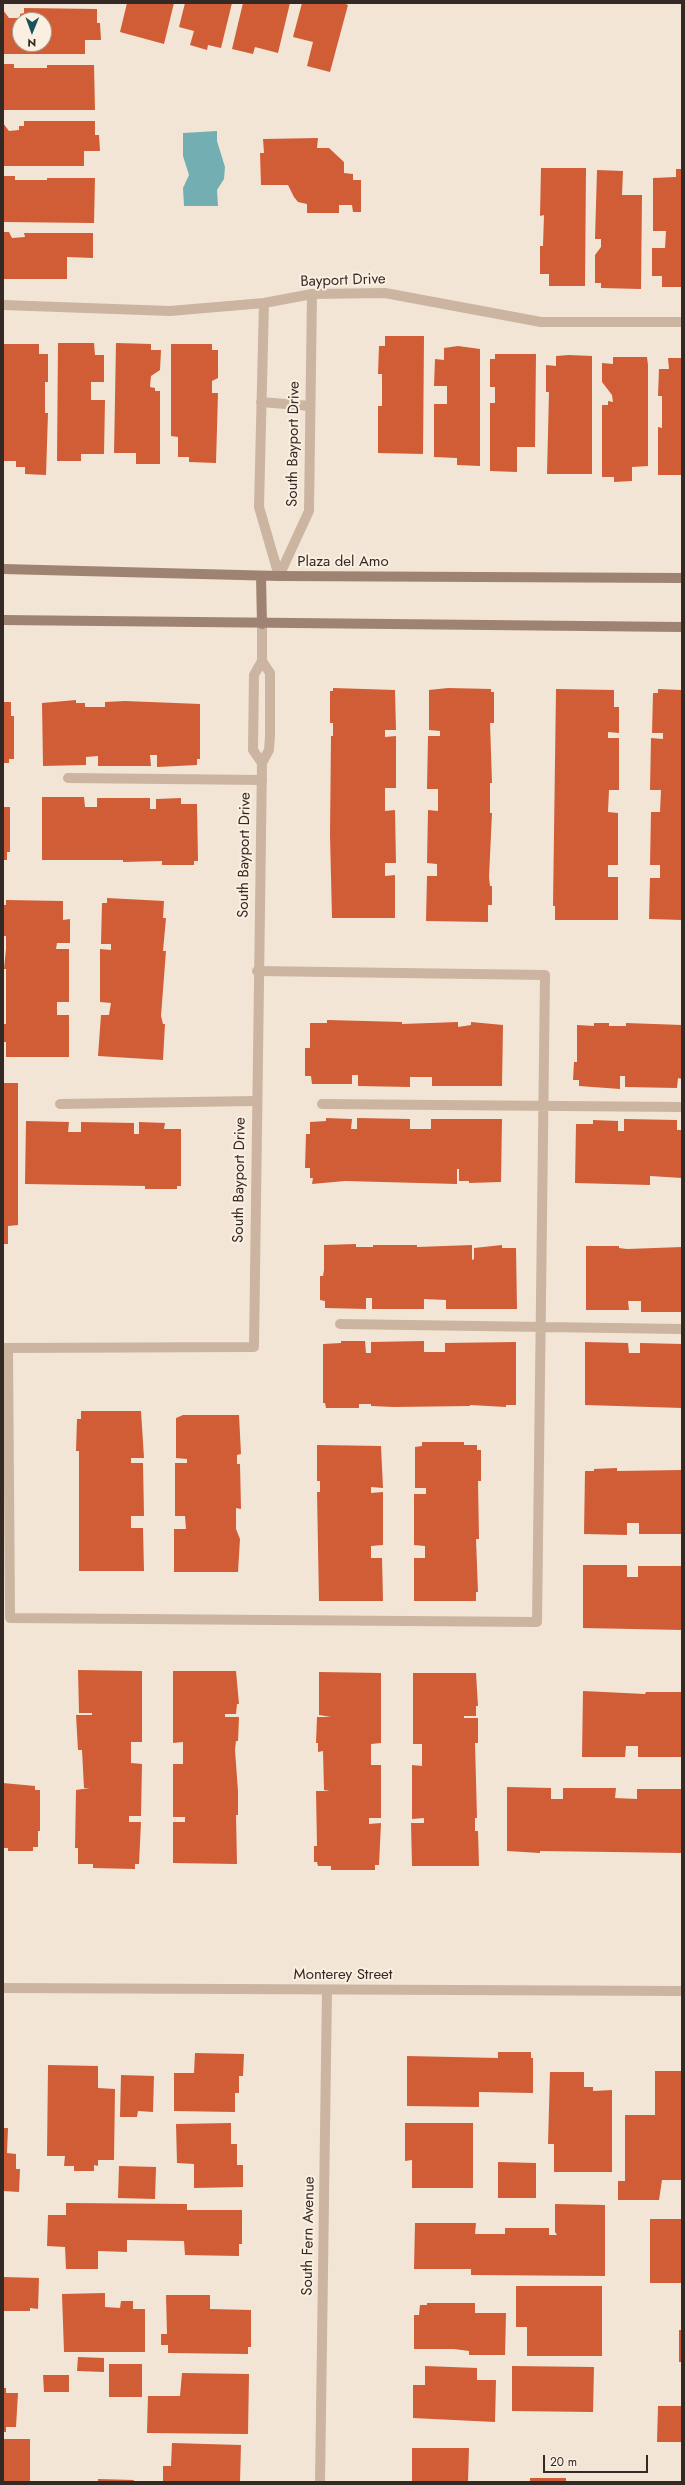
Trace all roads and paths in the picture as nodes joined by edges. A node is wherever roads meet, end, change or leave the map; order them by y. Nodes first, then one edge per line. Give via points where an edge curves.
1 (312, 294) junction
2 (264, 303) junction
3 (3, 305) edge
4 (682, 322) edge
5 (261, 402) junction
6 (310, 406) junction
7 (3, 569) edge
8 (261, 576) junction
9 (279, 576) junction
10 (682, 578) edge
11 (3, 620) edge
12 (262, 624) junction
13 (682, 627) edge
14 (262, 661) junction
15 (262, 762) junction
16 (68, 778) dead end
17 (262, 780) junction
18 (257, 971) junction
19 (256, 1102) junction
20 (60, 1104) dead end
21 (322, 1104) dead end
22 (543, 1104) junction
23 (682, 1107) edge
24 (340, 1324) dead end
25 (540, 1328) junction
26 (682, 1329) edge
27 (5, 1348) edge
28 (6, 1537) edge
29 (3, 1988) edge
30 (327, 1990) junction
31 (682, 1991) edge
32 (320, 2482) edge

1 - 2 street, Bayport Drive
1 - 4 street, Bayport Drive via 385,293 541,322
1 - 6 street, South Bayport Drive
2 - 3 street, Bayport Drive via 170,311
2 - 5 street
5 - 6 street
5 - 9 street via 259,507
6 - 9 street, South Bayport Drive via 309,511
7 - 8 main road, Plaza del Amo
8 - 9 main road, Plaza del Amo
8 - 12 main road
9 - 10 main road, Plaza del Amo
11 - 12 main road
12 - 13 main road
12 - 14 street, South Bayport Drive
14 - 15 street, South Bayport Drive via 270,673 270,720 269,750
14 - 15 street, South Bayport Drive via 254,675 253,750
15 - 17 street, South Bayport Drive
16 - 17 street
17 - 18 street, South Bayport Drive
18 - 19 street, South Bayport Drive
18 - 22 street via 544,975
19 - 20 street
19 - 27 street, South Bayport Drive via 254,1346
21 - 22 street
22 - 23 street
22 - 25 street
24 - 25 street
25 - 26 street
25 - 28 street via 537,1622 10,1618
27 - 28 street
29 - 30 street, Monterey Street
30 - 31 street, Monterey Street
30 - 32 street, South Fern Avenue

